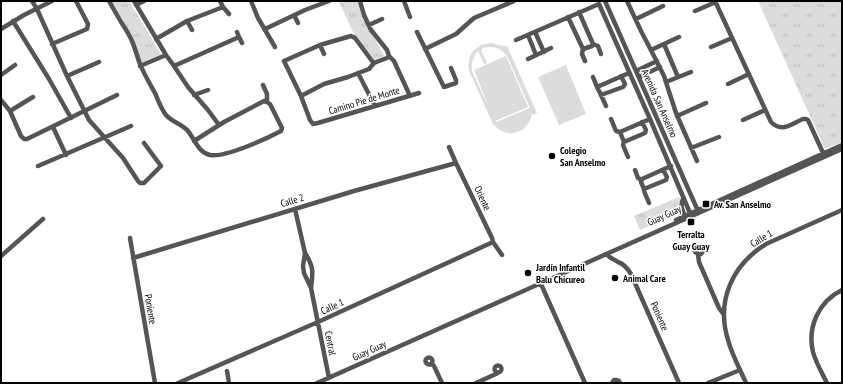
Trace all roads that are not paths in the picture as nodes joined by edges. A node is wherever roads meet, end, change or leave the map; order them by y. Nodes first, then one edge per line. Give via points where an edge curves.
1 (32, 1) edge
2 (52, 1) edge
3 (76, 1) edge
4 (109, 1) edge
5 (144, 1) edge
6 (220, 1) edge
7 (251, 1) edge
8 (329, 1) edge
9 (360, 1) edge
10 (404, 1) edge
11 (514, 1) edge
12 (605, 1) edge
13 (627, 1) edge
14 (716, 1) edge
15 (135, 3) edge
16 (663, 6) dead end
17 (223, 7) junction
18 (37, 9) junction
19 (694, 11) dead end
20 (579, 12) junction
21 (229, 14) dead end
22 (294, 15) junction
23 (410, 17) dead end
24 (568, 17) junction
25 (382, 18) dead end
26 (636, 19) junction
27 (13, 21) junction
28 (188, 21) junction
29 (298, 23) dead end
30 (369, 25) junction
31 (1, 29) edge
32 (265, 29) junction
33 (192, 30) dead end
34 (238, 32) dead end
35 (417, 32) dead end
36 (535, 32) junction
37 (528, 35) junction
38 (678, 37) dead end
39 (239, 38) junction
40 (732, 38) junction
41 (156, 39) junction
42 (516, 40) dead end
43 (52, 44) junction
44 (242, 44) dead end
45 (593, 44) junction
46 (664, 44) junction
47 (320, 45) junction
48 (275, 47) dead end
49 (711, 47) dead end
50 (551, 48) dead end
51 (425, 49) junction
52 (583, 49) junction
53 (651, 50) junction
54 (544, 52) junction
55 (166, 54) junction
56 (324, 54) dead end
57 (601, 54) dead end
58 (536, 55) junction
59 (389, 56) junction
60 (528, 59) dead end
61 (584, 61) dead end
62 (657, 61) junction
63 (99, 62) dead end
64 (374, 63) junction
65 (15, 65) dead end
66 (140, 66) junction
67 (174, 66) junction
68 (660, 67) junction
69 (451, 68) dead end
70 (636, 71) junction
71 (691, 72) dead end
72 (358, 73) junction
73 (629, 73) junction
74 (749, 74) junction
75 (1, 75) edge
76 (67, 76) junction
77 (621, 76) junction
78 (593, 77) dead end
79 (639, 77) junction
80 (678, 77) junction
81 (666, 82) junction
82 (728, 84) dead end
83 (263, 85) dead end
84 (597, 87) junction
85 (208, 90) dead end
86 (420, 93) dead end
87 (117, 95) dead end
88 (194, 95) junction
89 (601, 95) junction
90 (301, 96) junction
91 (410, 96) junction
92 (33, 97) dead end
93 (1, 100) edge
94 (267, 102) junction
95 (706, 103) dead end
96 (375, 106) junction
97 (606, 106) dead end
98 (766, 110) junction
99 (10, 111) junction
100 (84, 111) junction
101 (677, 116) junction
102 (71, 118) junction
103 (650, 119) junction
104 (611, 120) dead end
105 (744, 120) dead end
106 (642, 122) junction
107 (219, 125) junction
108 (131, 126) dead end
109 (52, 127) junction
110 (620, 132) junction
111 (719, 137) dead end
112 (104, 138) junction
113 (194, 140) junction
114 (624, 142) junction
115 (144, 143) dead end
116 (842, 145) edge
117 (450, 147) dead end
118 (692, 148) junction
119 (842, 149) edge
120 (66, 155) junction
121 (824, 155) junction
122 (628, 156) dead end
123 (697, 161) dead end
124 (456, 163) junction
125 (38, 166) dead end
126 (671, 166) junction
127 (635, 170) dead end
128 (663, 170) junction
129 (642, 180) junction
130 (644, 189) junction
131 (684, 199) junction
132 (649, 203) dead end
133 (717, 203) junction
134 (295, 209) junction
135 (842, 210) edge
136 (698, 211) junction
137 (690, 213) junction
138 (685, 216) junction
139 (43, 219) dead end
140 (130, 238) dead end
141 (636, 239) junction
142 (493, 242) junction
143 (609, 252) junction
144 (305, 253) junction
145 (698, 254) dead end
146 (502, 255) dead end
147 (1, 256) edge
148 (134, 258) junction
149 (563, 272) junction
150 (541, 284) junction
151 (311, 288) junction
152 (842, 290) edge
153 (495, 304) junction
154 (724, 315) junction
155 (318, 322) junction
156 (432, 364) dead end
157 (740, 370) junction
158 (228, 371) dead end
159 (498, 373) dead end
160 (328, 378) junction
161 (155, 383) edge
162 (178, 383) edge
163 (229, 383) edge
164 (317, 383) edge
165 (442, 383) edge
166 (476, 383) edge
167 (585, 383) edge
168 (612, 383) edge
169 (620, 383) edge
170 (679, 383) edge
171 (708, 383) edge
172 (746, 383) edge
173 (827, 383) edge

1 - 18 street
2 - 18 street
3 - 43 street via 88,24 87,29
4 - 66 street via 132,40
5 - 15 street
6 - 17 street
7 - 32 street
8 - 22 street
9 - 30 street
10 - 23 street
11 - 51 street via 474,18 456,34
12 - 70 street, Avenida San Anselmo
13 - 26 street
14 - 19 street
14 - 40 street
15 - 41 street
16 - 26 street
17 - 21 street
17 - 28 street
18 - 27 street
18 - 43 street
20 - 24 street
20 - 45 street
20 - 73 street via 599,4
22 - 29 street
22 - 32 street
24 - 36 street
24 - 52 street
25 - 30 street
26 - 53 street
27 - 31 street
27 - 102 street
28 - 33 street
28 - 41 street
30 - 59 street
32 - 48 street
34 - 39 street
35 - 51 street
36 - 37 street
36 - 54 street
37 - 42 street
37 - 58 street
38 - 46 street
39 - 44 street
39 - 67 street
40 - 49 street
40 - 74 street
41 - 55 street
43 - 76 street
45 - 52 street
45 - 57 street via 598,46
46 - 53 street
46 - 80 street
47 - 56 street
47 - 64 street via 353,36
47 - 90 street via 284,61
50 - 54 street
51 - 69 street via 443,87 456,83
52 - 61 street
53 - 62 street
54 - 58 street
55 - 66 street
55 - 67 street
58 - 60 street
59 - 64 street
59 - 91 street via 395,62
62 - 68 street
62 - 70 street
63 - 76 street
64 - 72 street
65 - 75 street
66 - 113 street via 164,112
67 - 88 street
68 - 79 street
68 - 81 street
70 - 79 street, Avenida San Anselmo
71 - 80 street
72 - 90 street via 324,84
72 - 96 street
73 - 77 street
73 - 103 street
74 - 82 street
74 - 98 street
76 - 100 street
77 - 84 street
77 - 89 street via 623,87
78 - 84 street
79 - 136 street, Avenida San Anselmo
80 - 81 street
81 - 101 street
83 - 94 street
84 - 89 street
85 - 88 street
86 - 91 street, Camino Pie de Monte
87 - 100 street
88 - 107 street
89 - 97 street
90 - 96 street, Camino Pie de Monte via 313,124
91 - 96 street, Camino Pie de Monte
92 - 99 street
93 - 99 street
94 - 107 street
94 - 113 street via 282,127 280,132 251,145 217,155 203,152
95 - 101 street
98 - 105 street
98 - 121 street via 771,122 780,128 804,119 808,120
99 - 109 street via 24,139
100 - 102 street
100 - 112 street
101 - 118 street
102 - 109 street
103 - 106 street
103 - 126 street
104 - 110 street via 616,131
106 - 110 street
106 - 114 street via 645,133
107 - 113 street
108 - 112 street
109 - 120 street
110 - 114 street
111 - 118 street
112 - 115 street via 141,183 161,166
112 - 120 street
114 - 122 street
116 - 121 street, Guay Guay
117 - 124 street, Oriente
118 - 123 street
119 - 121 street, Guay Guay
120 - 125 street
121 - 133 street, Guay Guay
121 - 133 street, Guay Guay
124 - 134 street, Calle 2
124 - 142 street, Oriente
126 - 128 street
126 - 131 street
127 - 129 street via 638,178
128 - 129 street
128 - 130 street via 666,180
129 - 130 street
130 - 132 street
131 - 137 street
131 - 138 street via 681,206
133 - 136 street, Guay Guay
134 - 144 street, Central
134 - 148 street, Calle 2
135 - 154 street, Calle 1 via 772,241 750,255 731,282
136 - 137 street, Guay Guay
136 - 141 street, Guay Guay
137 - 138 street, Guay Guay
138 - 141 street, Guay Guay
139 - 147 street
140 - 148 street, Poniente
141 - 143 street, Guay Guay
142 - 146 street, Oriente
142 - 155 street, Calle 1
143 - 149 street, Guay Guay
143 - 170 street, Poniente via 631,274
144 - 151 street, Central via 304,272
144 - 151 street, Central via 312,266
145 - 154 street, Calle 1 via 699,262
148 - 161 street, Poniente
149 - 150 street, Guay Guay
149 - 153 street, Guay Guay
150 - 153 street, Guay Guay
150 - 167 street
151 - 155 street, Central
152 - 173 street via 821,308 812,330 814,354
153 - 160 street, Guay Guay
154 - 157 street, Calle 1 via 728,340
155 - 160 street, Central
155 - 162 street, Calle 1
156 - 165 street
157 - 171 street
157 - 172 street, Calle 1
158 - 163 street
159 - 166 street
160 - 164 street, Guay Guay
168 - 169 street via 616,380

